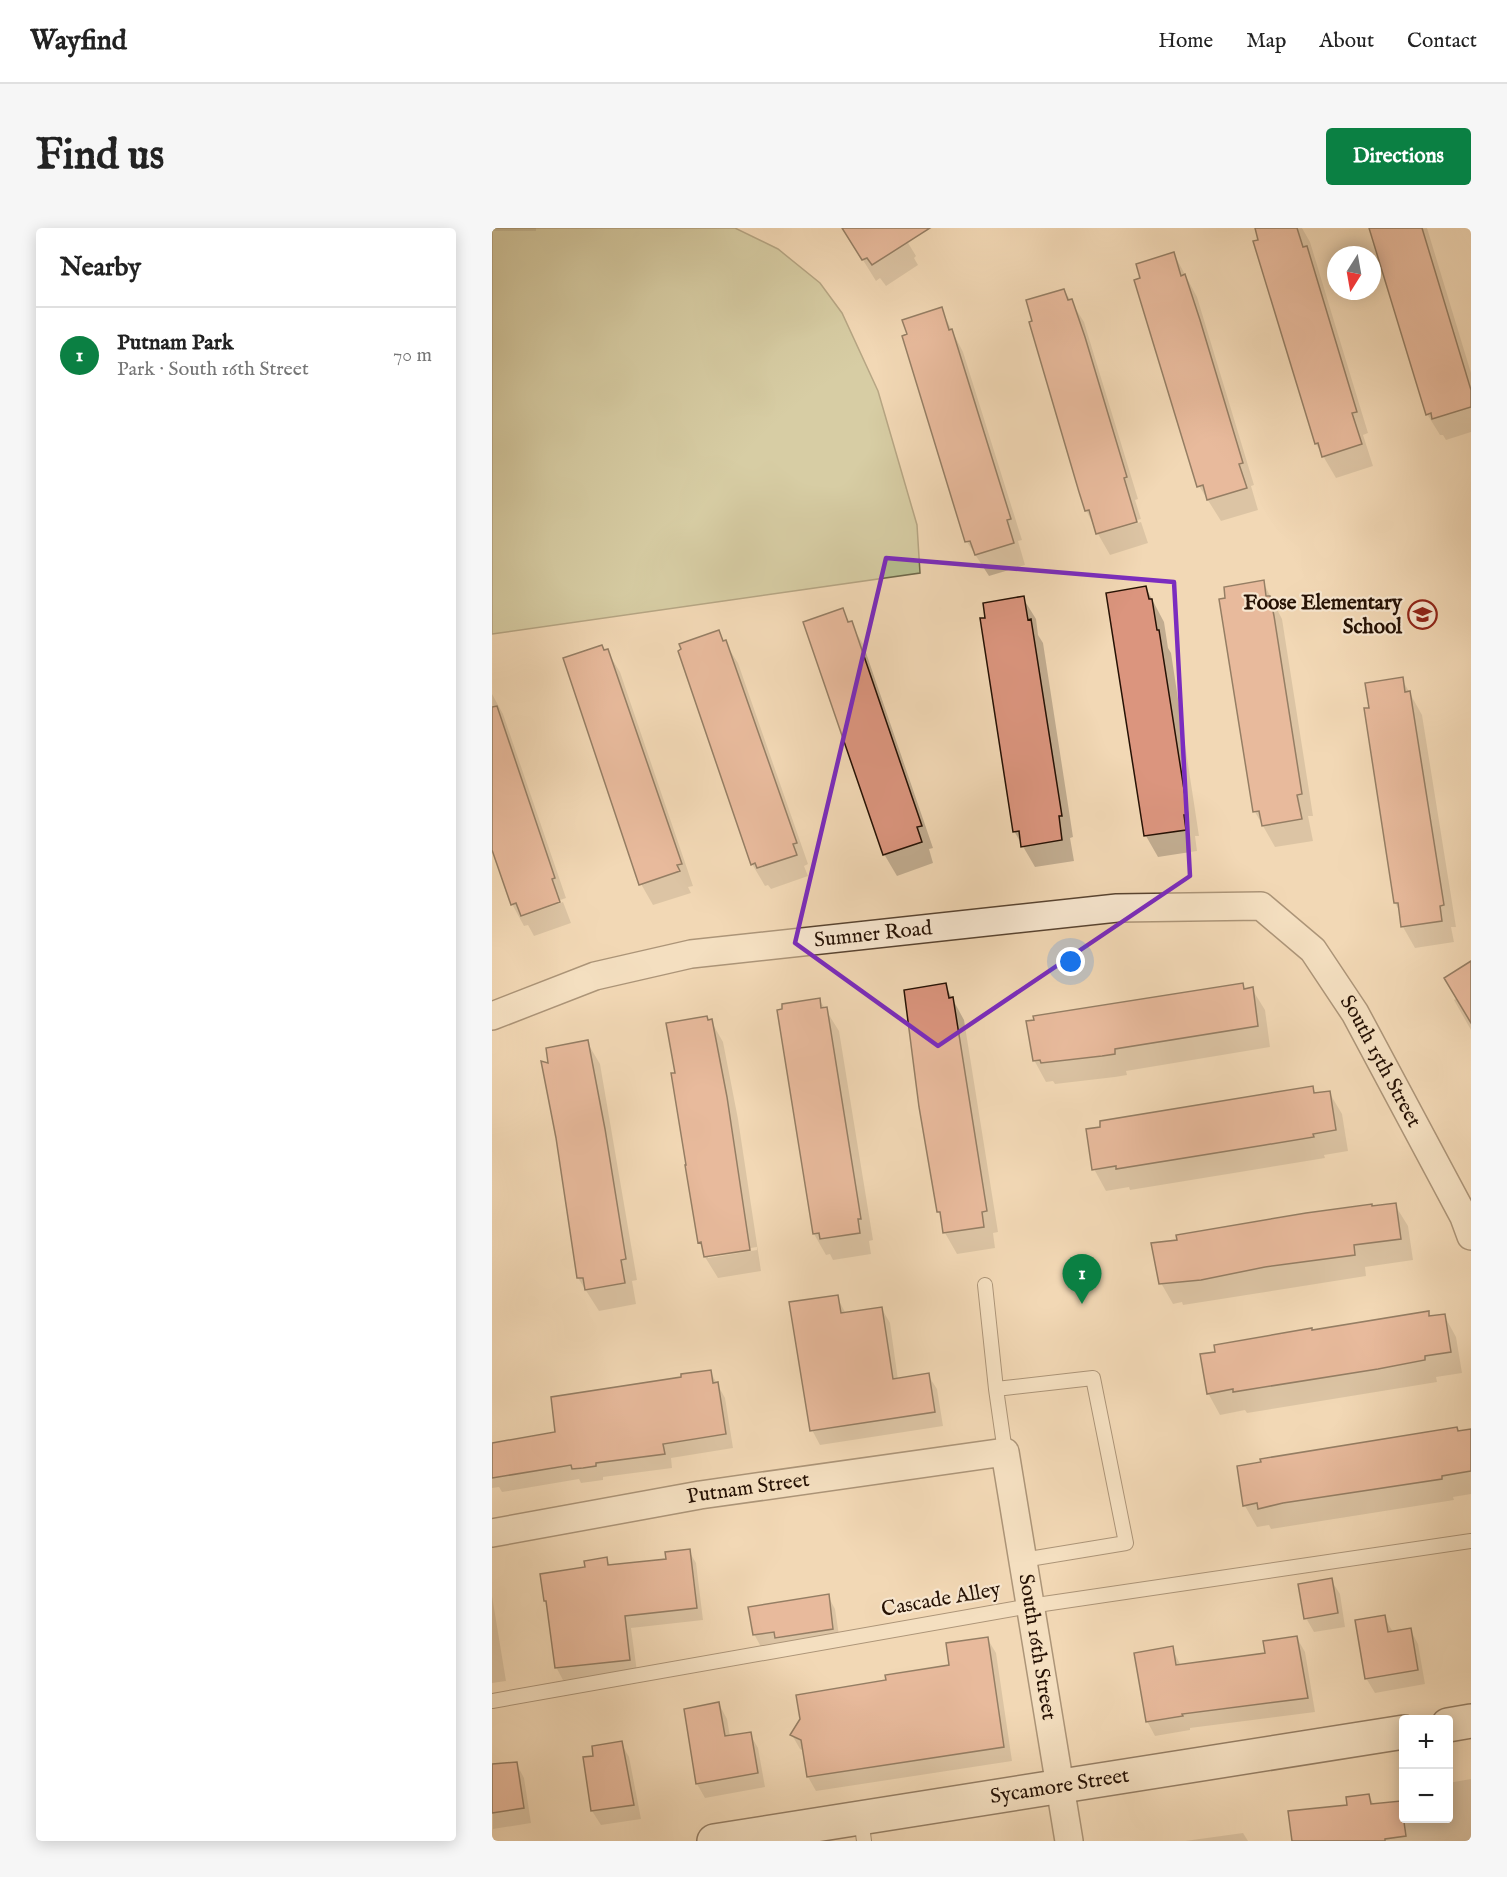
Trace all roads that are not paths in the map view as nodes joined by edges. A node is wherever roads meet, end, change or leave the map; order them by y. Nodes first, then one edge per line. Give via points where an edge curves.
1 (1261, 906) joint
2 (492, 1016) edge
3 (1471, 1236) edge
4 (985, 1285) dead end
5 (996, 1389) junction
6 (1005, 1452) junction
7 (492, 1533) edge
8 (1471, 1541) edge
9 (1023, 1560) junction
10 (1030, 1606) junction
11 (492, 1701) edge
12 (1471, 1721) edge
13 (1453, 1724) edge
14 (1399, 1733) edge
15 (1061, 1786) junction
16 (863, 1829) edge
17 (714, 1841) edge
18 (1069, 1841) edge

1 - 2 street, Sumner Road via 1117,908 691,954 595,976
1 - 3 street, South 15th Street via 1313,950 1355,1013
4 - 5 lane
5 - 6 lane
5 - 9 lane via 1093,1378 1126,1543
6 - 7 street, Putnam Street via 700,1495
6 - 9 street, South 16th Street
8 - 10 lane, Cascade Alley
9 - 10 street, South 16th Street
10 - 11 lane, Cascade Alley
10 - 15 street, South 16th Street
12 - 13 main road
14 - 15 main road, Sycamore Street
15 - 16 main road, Sycamore Street
15 - 18 street, South 16th Street
16 - 17 main road, Sycamore Street

